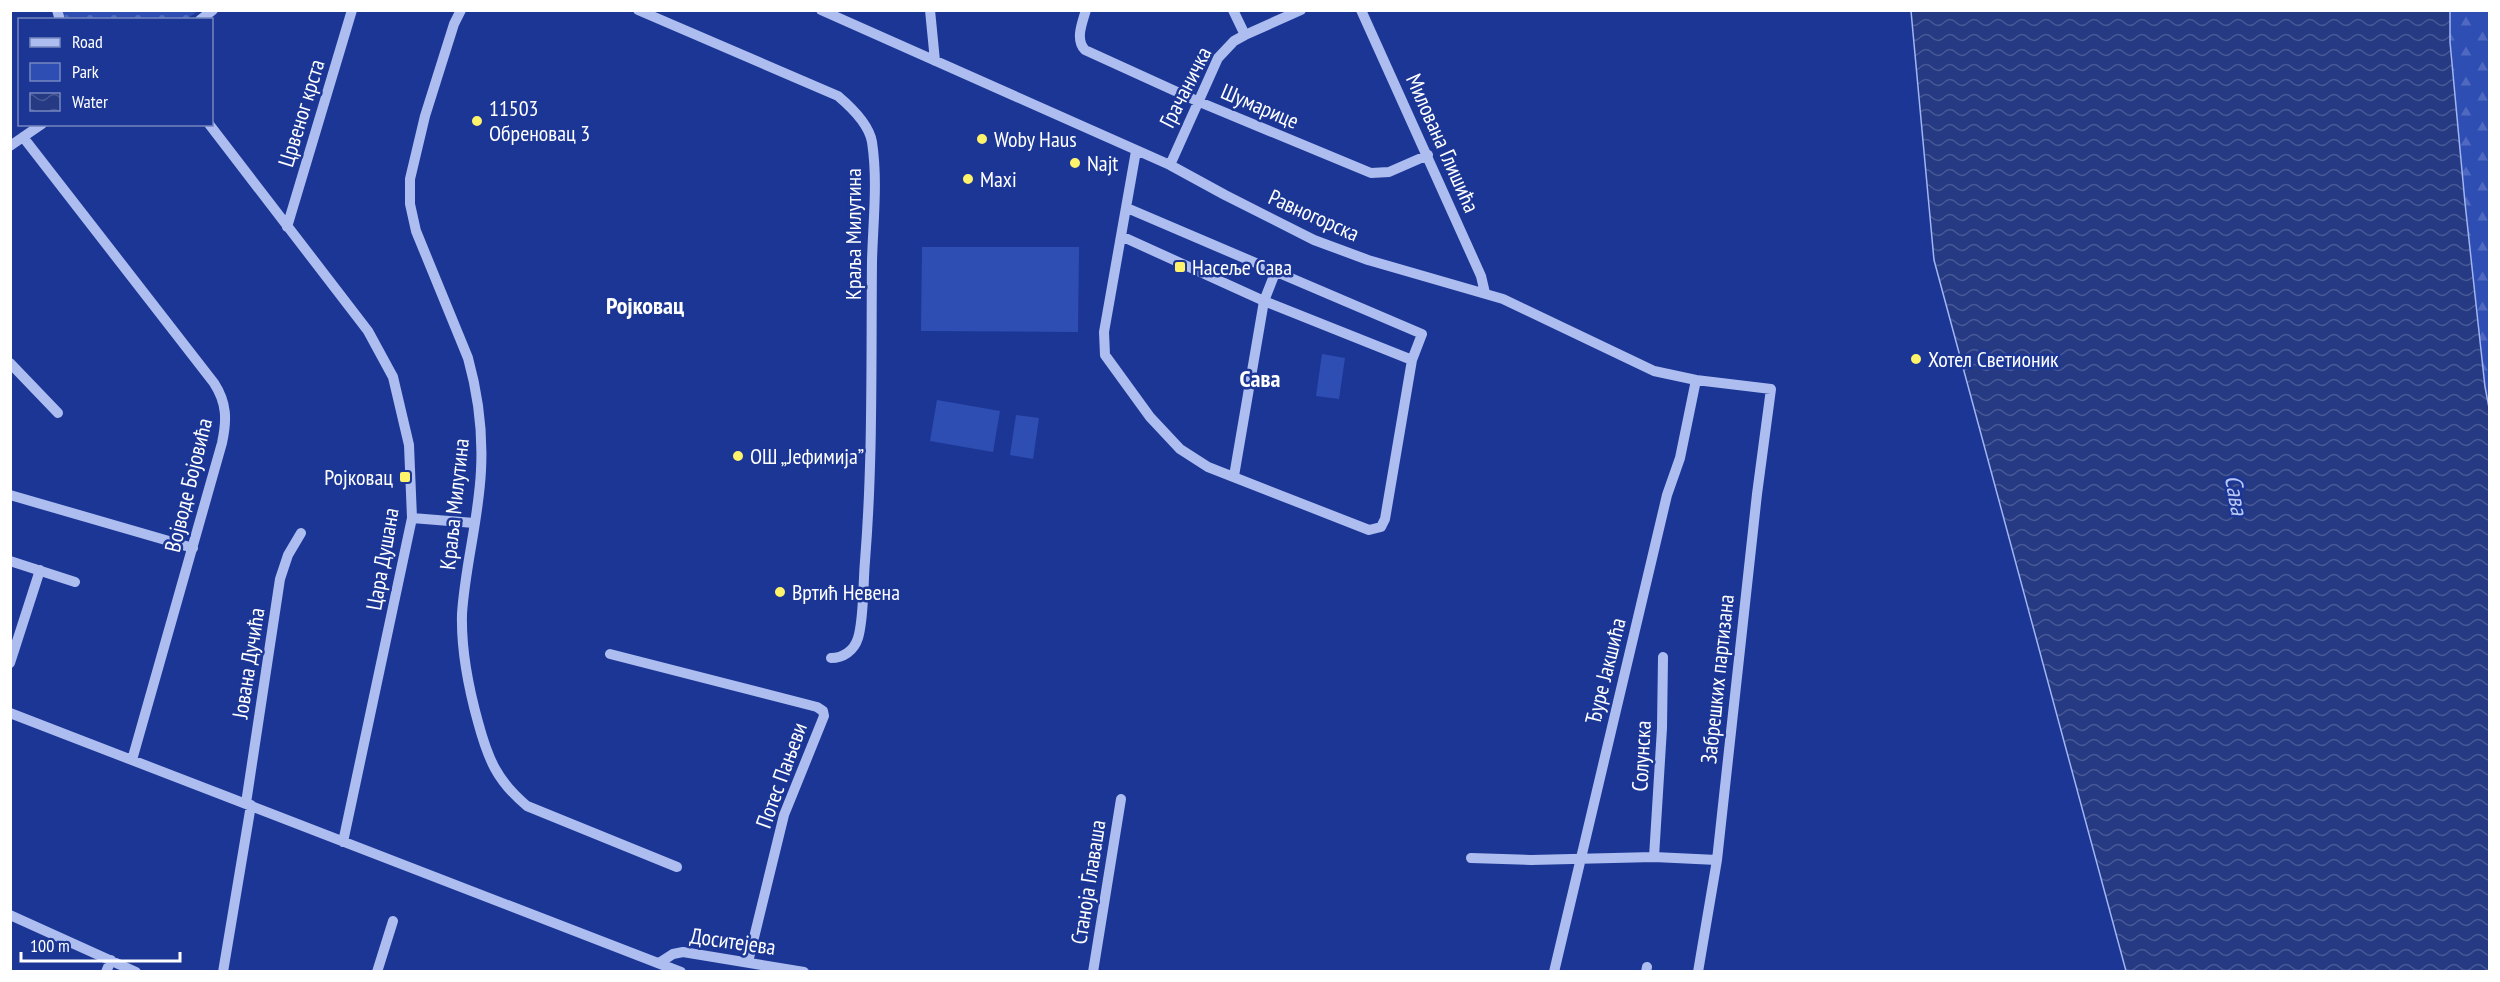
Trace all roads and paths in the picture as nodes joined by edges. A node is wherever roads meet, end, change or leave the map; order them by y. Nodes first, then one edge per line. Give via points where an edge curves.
1 (352, 10) edge
2 (461, 10) edge
3 (638, 10) edge
4 (821, 10) edge
5 (930, 10) edge
6 (1086, 10) edge
7 (1233, 10) edge
8 (1301, 10) edge
9 (1361, 10) edge
10 (1245, 35) junction
11 (935, 61) junction
12 (1197, 101) junction
13 (39, 126) edge
14 (211, 126) edge
15 (23, 137) junction
16 (10, 146) edge
17 (1136, 151) junction
18 (1428, 155) junction
19 (1170, 165) junction
20 (1127, 208) junction
21 (287, 227) junction
22 (1121, 237) junction
23 (1275, 273) junction
24 (1485, 293) junction
25 (1264, 301) junction
26 (1412, 360) junction
27 (10, 363) edge
28 (1696, 380) junction
29 (1772, 390) joint
30 (58, 413) dead end
31 (1234, 476) junction
32 (10, 495) edge
33 (412, 518) junction
34 (474, 523) junction
35 (301, 533) dead end
36 (193, 548) junction
37 (10, 561) edge
38 (40, 570) junction
39 (75, 582) dead end
40 (610, 654) dead end
41 (1663, 657) dead end
42 (831, 658) dead end
43 (10, 663) edge
44 (10, 713) edge
45 (132, 760) junction
46 (1121, 799) dead end
47 (249, 804) junction
48 (343, 842) junction
49 (1654, 857) junction
50 (1471, 858) dead end
51 (1580, 859) junction
52 (1718, 860) junction
53 (677, 867) dead end
54 (10, 915) edge
55 (393, 921) dead end
56 (111, 960) junction
57 (748, 962) junction
58 (660, 963) junction
59 (106, 972) edge
60 (135, 972) edge
61 (224, 972) edge
62 (377, 972) edge
63 (681, 972) edge
64 (804, 972) edge
65 (1093, 972) edge
66 (1554, 972) edge
67 (1698, 972) edge

1 - 21 street, Црвеног крста
2 - 34 street, Краља Милутина via 425,116 409,198 416,231 473,378 482,434
3 - 42 street, Краља Милутина via 838,96 851,107 872,140 873,393 866,554 859,637 849,652
4 - 11 street, Равногорска
5 - 11 street
6 - 12 street, Шумарице via 1081,46
7 - 10 street
8 - 10 street, Грачаничка
9 - 18 street, Милована Глишића
10 - 12 street, Грачаничка via 1218,58
11 - 17 street, Равногорска
12 - 18 street, Шумарице via 1371,173 1389,172
12 - 19 street, Грачаничка
13 - 15 street
14 - 21 street, Цара Душана
15 - 16 street
15 - 36 street, Војводе Бојовића via 221,393 226,423
17 - 19 street, Равногорска
17 - 20 street
18 - 24 street, Милована Глишића
19 - 24 street, Равногорска via 1314,240 1368,260
20 - 22 street
20 - 23 street
21 - 33 street, Цара Душана via 368,331 393,377 409,445
22 - 25 street
22 - 31 street via 1104,332 1105,356 1150,417 1180,449
23 - 25 street
23 - 26 street via 1422,334
24 - 28 street, Равногорска via 1523,307 1654,371
25 - 26 street
25 - 31 street
26 - 31 street via 1381,527 1369,530
27 - 30 street
28 - 29 street, Равногорска
28 - 51 street, Ђуре Јакшића
29 - 52 street, Забрешких партизана via 1757,494
32 - 36 street
33 - 34 street
33 - 48 street, Цара Душана
34 - 53 street, Краља Милутина via 462,612 464,659 469,691 496,773 527,806
35 - 47 street, Јована Дучића via 280,579
36 - 45 street, Војводе Бојовића
37 - 38 street
38 - 39 street
38 - 43 street
40 - 57 street, Потес Пањеви via 823,711 784,815
41 - 49 street, Солунска
44 - 45 street
45 - 47 street
46 - 65 street, Станоја Главаша
47 - 48 street
47 - 61 street, Јована Дучића
48 - 58 street
49 - 51 street
49 - 52 street
50 - 51 street
51 - 66 street, Ђуре Јакшића
52 - 67 street, Забрешких партизана
54 - 56 street
55 - 62 street
56 - 59 street
56 - 60 street
57 - 58 street, Доситејева via 683,952
57 - 64 street, Доситејева
58 - 63 street

